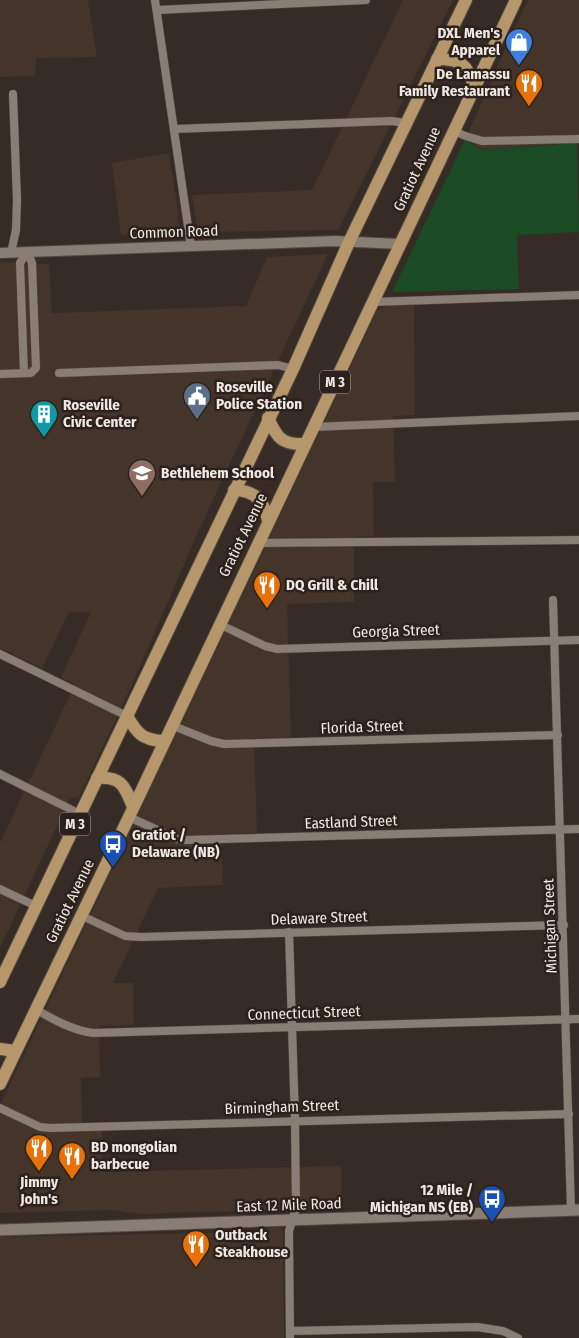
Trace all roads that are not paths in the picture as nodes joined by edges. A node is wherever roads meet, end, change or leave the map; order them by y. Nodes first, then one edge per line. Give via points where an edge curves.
1 (155, 0) edge
2 (366, 0) edge
3 (465, 0) edge
4 (516, 0) edge
5 (157, 10) junction
6 (437, 59) junction
7 (474, 87) junction
8 (14, 94) dead end
9 (406, 123) junction
10 (174, 129) junction
11 (453, 130) junction
12 (579, 139) edge
13 (349, 242) junction
14 (400, 244) junction
15 (191, 246) junction
16 (27, 252) junction
17 (5, 253) edge
18 (579, 295) edge
19 (373, 302) junction
20 (293, 369) junction
21 (24, 373) junction
22 (59, 373) dead end
23 (0, 374) edge
24 (579, 416) edge
25 (268, 418) junction
26 (314, 427) junction
27 (305, 444) junction
28 (234, 490) junction
29 (268, 520) junction
30 (579, 540) edge
31 (257, 543) junction
32 (553, 600) dead end
33 (220, 624) junction
34 (579, 640) edge
35 (555, 641) junction
36 (0, 654) edge
37 (127, 716) junction
38 (171, 725) junction
39 (558, 735) junction
40 (163, 741) junction
41 (0, 774) edge
42 (97, 778) junction
43 (131, 812) junction
44 (80, 814) junction
45 (579, 829) edge
46 (560, 830) junction
47 (0, 889) edge
48 (36, 906) junction
49 (80, 915) junction
50 (564, 925) junction
51 (288, 932) junction
52 (0, 982) edge
53 (35, 1010) junction
54 (566, 1019) junction
55 (579, 1019) edge
56 (292, 1026) junction
57 (0, 1049) edge
58 (15, 1051) junction
59 (0, 1084) edge
60 (0, 1108) edge
61 (569, 1114) junction
62 (295, 1120) junction
63 (575, 1210) edge
64 (292, 1220) junction
65 (0, 1230) edge
66 (290, 1335) edge
67 (518, 1338) edge

1 - 5 street
2 - 5 street
3 - 6 main road, Gratiot Avenue / M 3
4 - 7 main road, Gratiot Avenue / M 3
5 - 10 street
6 - 7 main road via 462,63 472,77
6 - 9 main road, Gratiot Avenue / M 3
7 - 11 main road, Gratiot Avenue / M 3
8 - 17 street via 16,230
9 - 10 street
9 - 13 main road, Gratiot Avenue / M 3
10 - 15 street
11 - 12 street via 466,138 482,141
11 - 14 main road, Gratiot Avenue / M 3
13 - 14 street, Common Road
13 - 15 street, Common Road
13 - 20 main road, Gratiot Avenue / M 3
14 - 19 main road, Gratiot Avenue / M 3
15 - 16 street, Common Road
16 - 17 street, Common Road
16 - 21 street via 20,263
16 - 21 street via 32,263 37,364 35,370
18 - 19 street
19 - 26 main road, Gratiot Avenue / M 3
20 - 22 street via 278,365
20 - 25 main road, Gratiot Avenue / M 3
21 - 23 street
24 - 26 street
25 - 27 main road via 282,440
25 - 28 main road, Gratiot Avenue / M 3
26 - 27 main road, Gratiot Avenue / M 3
27 - 29 main road, Gratiot Avenue / M 3
28 - 29 main road via 256,496
28 - 37 main road, Gratiot Avenue / M 3
29 - 31 main road, Gratiot Avenue / M 3
30 - 31 street
31 - 33 main road, Gratiot Avenue / M 3
32 - 35 street, Michigan Street
33 - 35 street, Georgia Street via 272,648
33 - 38 main road, Gratiot Avenue / M 3
34 - 35 street, Georgia Street
35 - 39 street, Michigan Street
36 - 37 street
37 - 40 main road via 143,737
37 - 42 main road, Gratiot Avenue / M 3
38 - 39 street, Florida Street via 224,744
38 - 40 main road, Gratiot Avenue / M 3
39 - 46 street, Michigan Street
40 - 43 main road, Gratiot Avenue / M 3
41 - 44 street
42 - 43 main road via 118,780 127,791
42 - 44 main road, Gratiot Avenue / M 3
43 - 46 street, Eastland Street via 177,839 186,840
43 - 49 main road, Gratiot Avenue / M 3
44 - 48 main road, Gratiot Avenue / M 3
45 - 46 street, Eastland Street
46 - 50 street, Michigan Street
47 - 48 street
48 - 52 main road, Gratiot Avenue / M 3
49 - 51 street, Delaware Street via 116,933 134,937
49 - 53 main road, Gratiot Avenue / M 3
50 - 51 street, Delaware Street
50 - 54 street, Michigan Street
51 - 56 street
53 - 56 street, Connecticut Street via 65,1025 93,1033
53 - 58 main road, Gratiot Avenue / M 3
54 - 55 street, Connecticut Street
54 - 56 street, Connecticut Street
54 - 61 street, Michigan Street
56 - 62 street
57 - 58 main road
58 - 59 main road, Gratiot Avenue / M 3
60 - 62 street, Birmingham Street via 40,1127 50,1128
61 - 62 street, Birmingham Street
61 - 63 street, Michigan Street
62 - 64 street via 296,1208
63 - 64 main road, East 12 Mile Road
64 - 65 main road, East 12 Mile Road
64 - 66 street via 288,1230
66 - 67 street via 477,1327 503,1331

